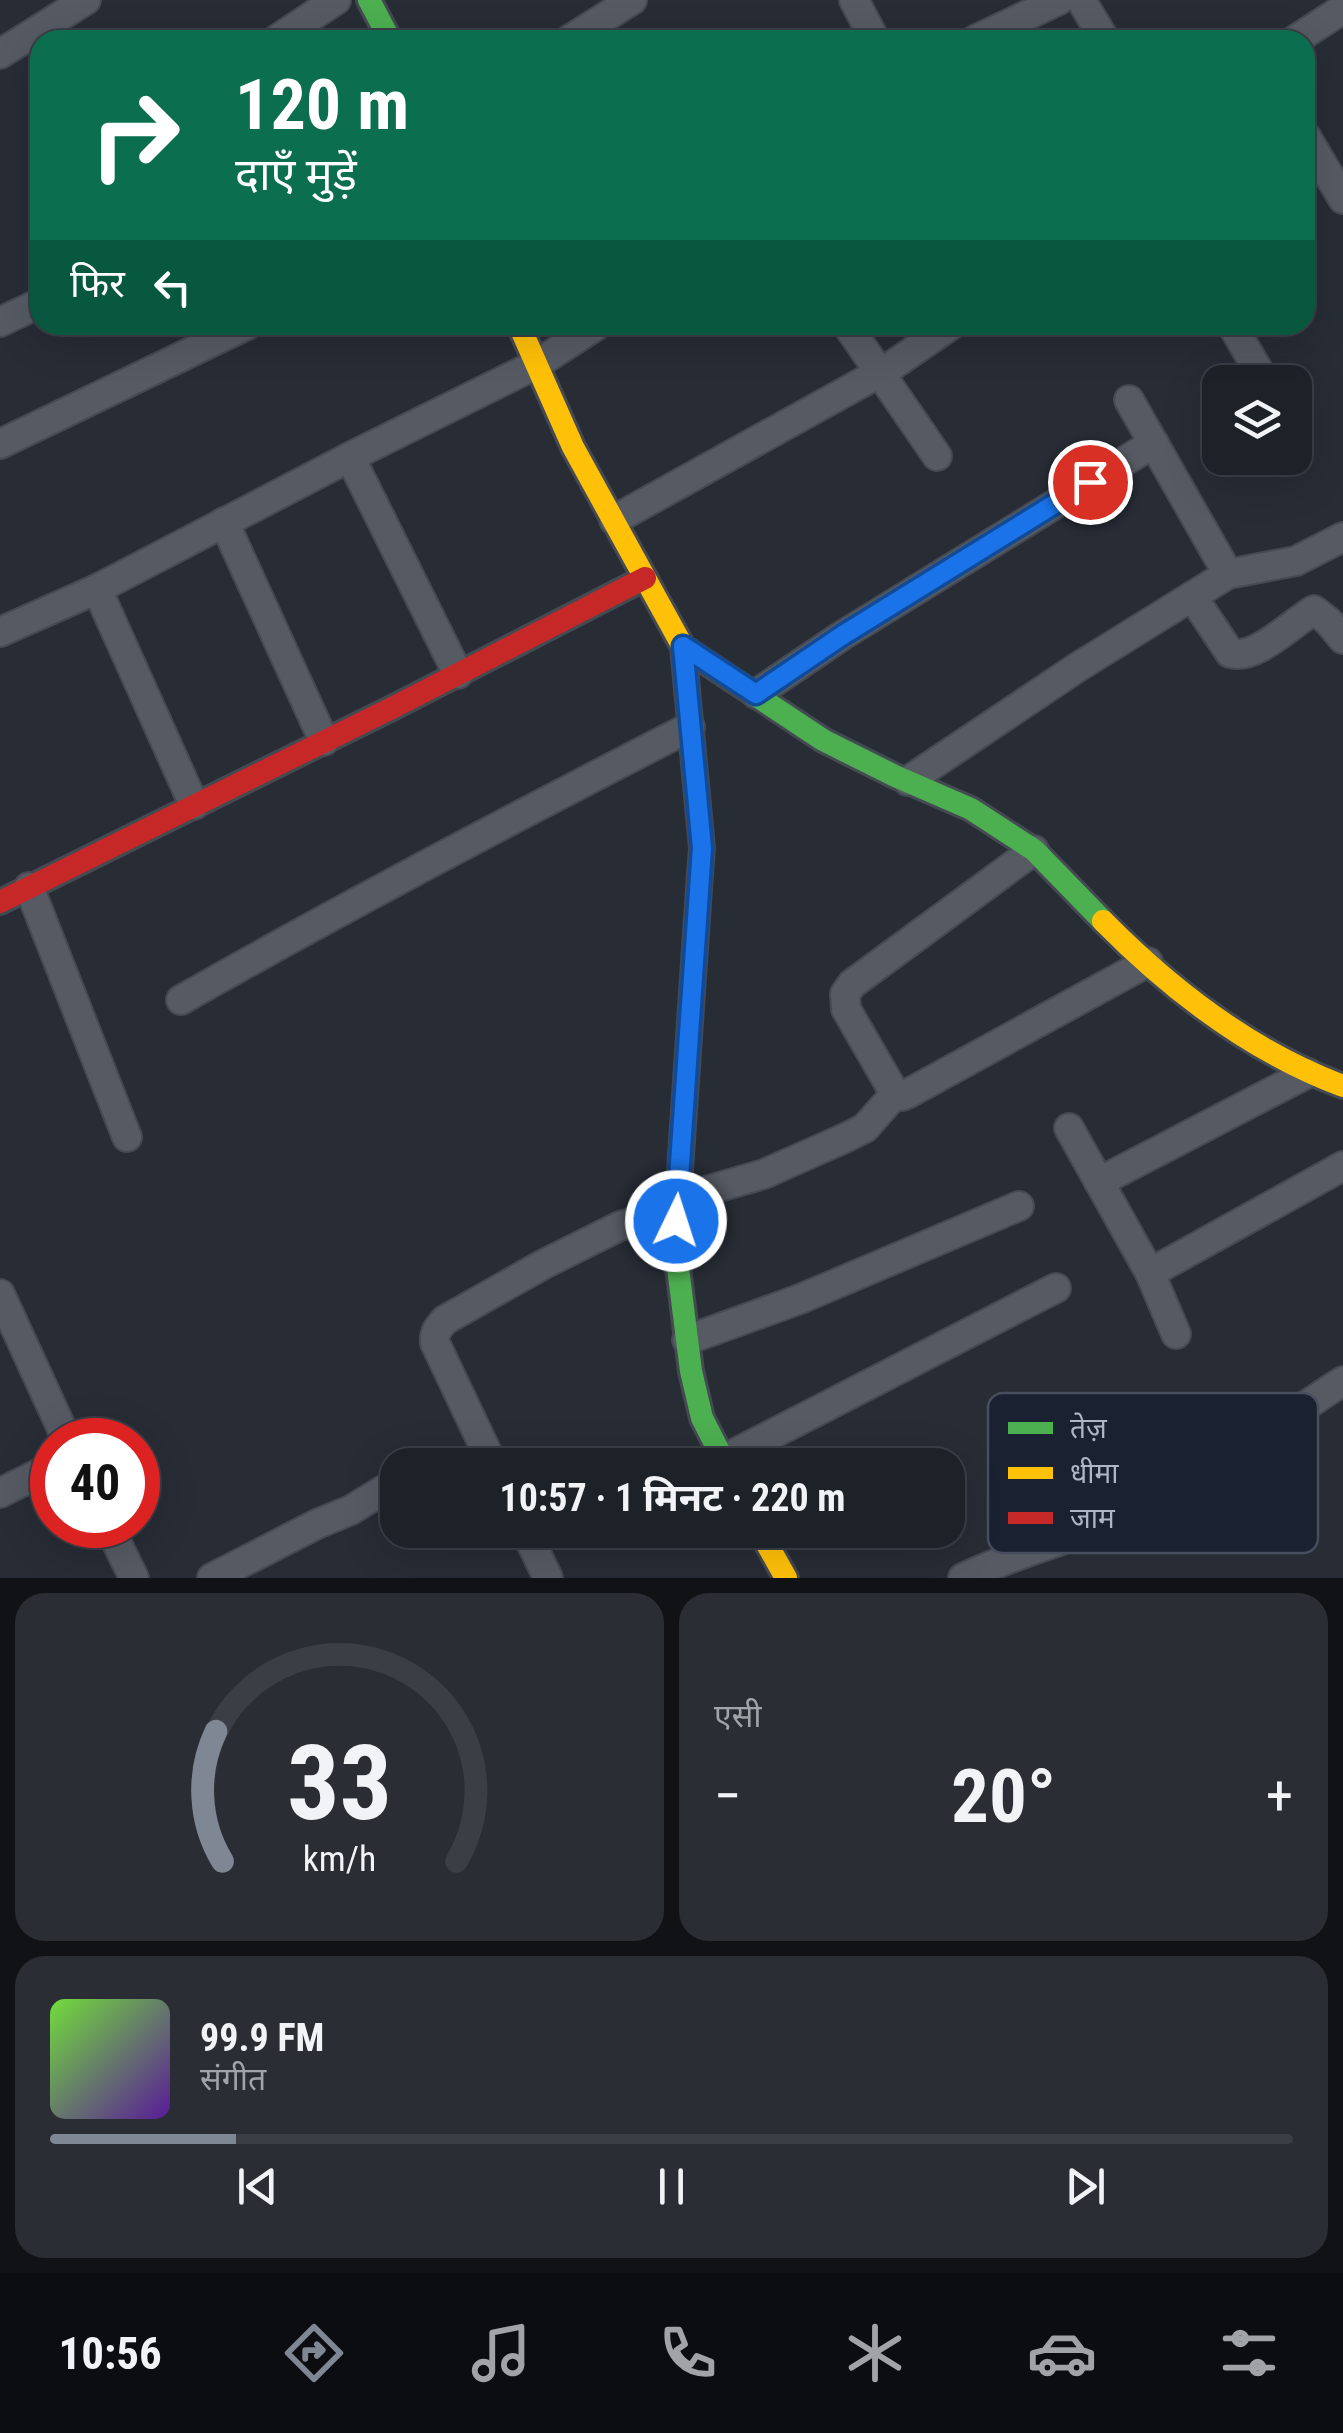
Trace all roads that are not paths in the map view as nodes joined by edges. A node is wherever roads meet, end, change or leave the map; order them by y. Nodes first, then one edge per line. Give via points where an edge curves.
1 (86, 0) edge
2 (336, 0) edge
3 (370, 0) edge
4 (632, 0) edge
5 (854, 0) edge
6 (1059, 0) edge
7 (1081, 0) edge
8 (1343, 9) edge
9 (38, 30) edge
10 (291, 30) edge
11 (385, 30) edge
12 (585, 30) edge
13 (870, 30) edge
14 (996, 30) edge
15 (1100, 30) edge
16 (1310, 30) edge
17 (30, 35) edge
18 (0, 54) edge
19 (1315, 152) edge
20 (1343, 199) edge
21 (30, 307) edge
22 (0, 322) edge
23 (226, 335) edge
24 (524, 335) edge
25 (582, 335) edge
26 (854, 335) edge
27 (937, 335) edge
28 (1238, 335) edge
29 (536, 364) junction
30 (1254, 365) edge
31 (880, 372) junction
32 (1129, 400) dead end
33 (1154, 443) junction
34 (0, 444) edge
35 (937, 456) dead end
36 (350, 457) junction
37 (614, 520) junction
38 (224, 522) junction
39 (1343, 538) edge
40 (1228, 574) junction
41 (645, 578) junction
42 (97, 589) junction
43 (1192, 596) junction
44 (0, 632) edge
45 (1343, 640) edge
46 (683, 646) junction
47 (458, 674) junction
48 (756, 694) junction
49 (690, 727) junction
50 (324, 741) junction
51 (908, 782) junction
52 (194, 805) junction
53 (1034, 850) junction
54 (29, 887) junction
55 (0, 902) edge
56 (1148, 962) junction
57 (181, 1000) dead end
58 (1308, 1073) junction
59 (1343, 1086) edge
60 (895, 1094) junction
61 (1069, 1128) dead end
62 (127, 1137) dead end
63 (1343, 1166) edge
64 (1099, 1182) junction
65 (1018, 1206) dead end
66 (677, 1210) junction
67 (1150, 1273) junction
68 (1056, 1288) dead end
69 (0, 1294) edge
70 (1176, 1334) dead end
71 (686, 1340) junction
72 (1343, 1381) edge
73 (1318, 1398) edge
74 (57, 1418) edge
75 (486, 1448) edge
76 (718, 1448) edge
77 (752, 1448) edge
78 (30, 1478) edge
79 (380, 1492) edge
80 (0, 1493) edge
81 (119, 1548) edge
82 (533, 1548) edge
83 (769, 1548) edge
84 (1020, 1553) edge
85 (970, 1576) edge
86 (134, 1578) edge
87 (212, 1578) edge
88 (548, 1578) edge
89 (786, 1578) edge

1 - 9 street
2 - 10 street
3 - 11 street
4 - 12 street
5 - 13 street
6 - 14 street
7 - 15 street
8 - 16 street
17 - 18 street
19 - 20 street
21 - 22 street
23 - 34 street
24 - 29 street
25 - 29 street
26 - 31 street
27 - 31 street
28 - 30 street
29 - 36 street
29 - 37 street
31 - 35 street
31 - 37 street
32 - 33 street
33 - 40 street
33 - 48 street
36 - 38 street
36 - 47 street
37 - 41 street
38 - 42 street
38 - 50 street
39 - 40 street via 1296,561
40 - 43 street
41 - 46 street
41 - 47 street
42 - 44 street
42 - 52 street
43 - 45 street via 1237,656 1314,610
43 - 51 street
46 - 48 street
46 - 49 street
47 - 50 street
48 - 51 street via 823,740
49 - 57 street
49 - 66 street via 702,848
50 - 52 street
51 - 53 street via 972,809
52 - 54 street
53 - 56 street
53 - 60 street via 845,994 846,1009
54 - 55 street
54 - 62 street
56 - 58 street via 1204,1012
56 - 60 street via 909,1093
58 - 59 street
58 - 64 street
60 - 66 street via 865,1128
61 - 64 street
63 - 67 street
64 - 67 street
65 - 71 street
66 - 71 street via 674,1244
66 - 75 street via 620,1226 438,1328 435,1343
67 - 70 street
68 - 77 street
69 - 74 street
71 - 76 street via 702,1418
72 - 73 street
78 - 80 street
79 - 87 street
81 - 86 street
82 - 88 street
83 - 89 street
84 - 85 street

